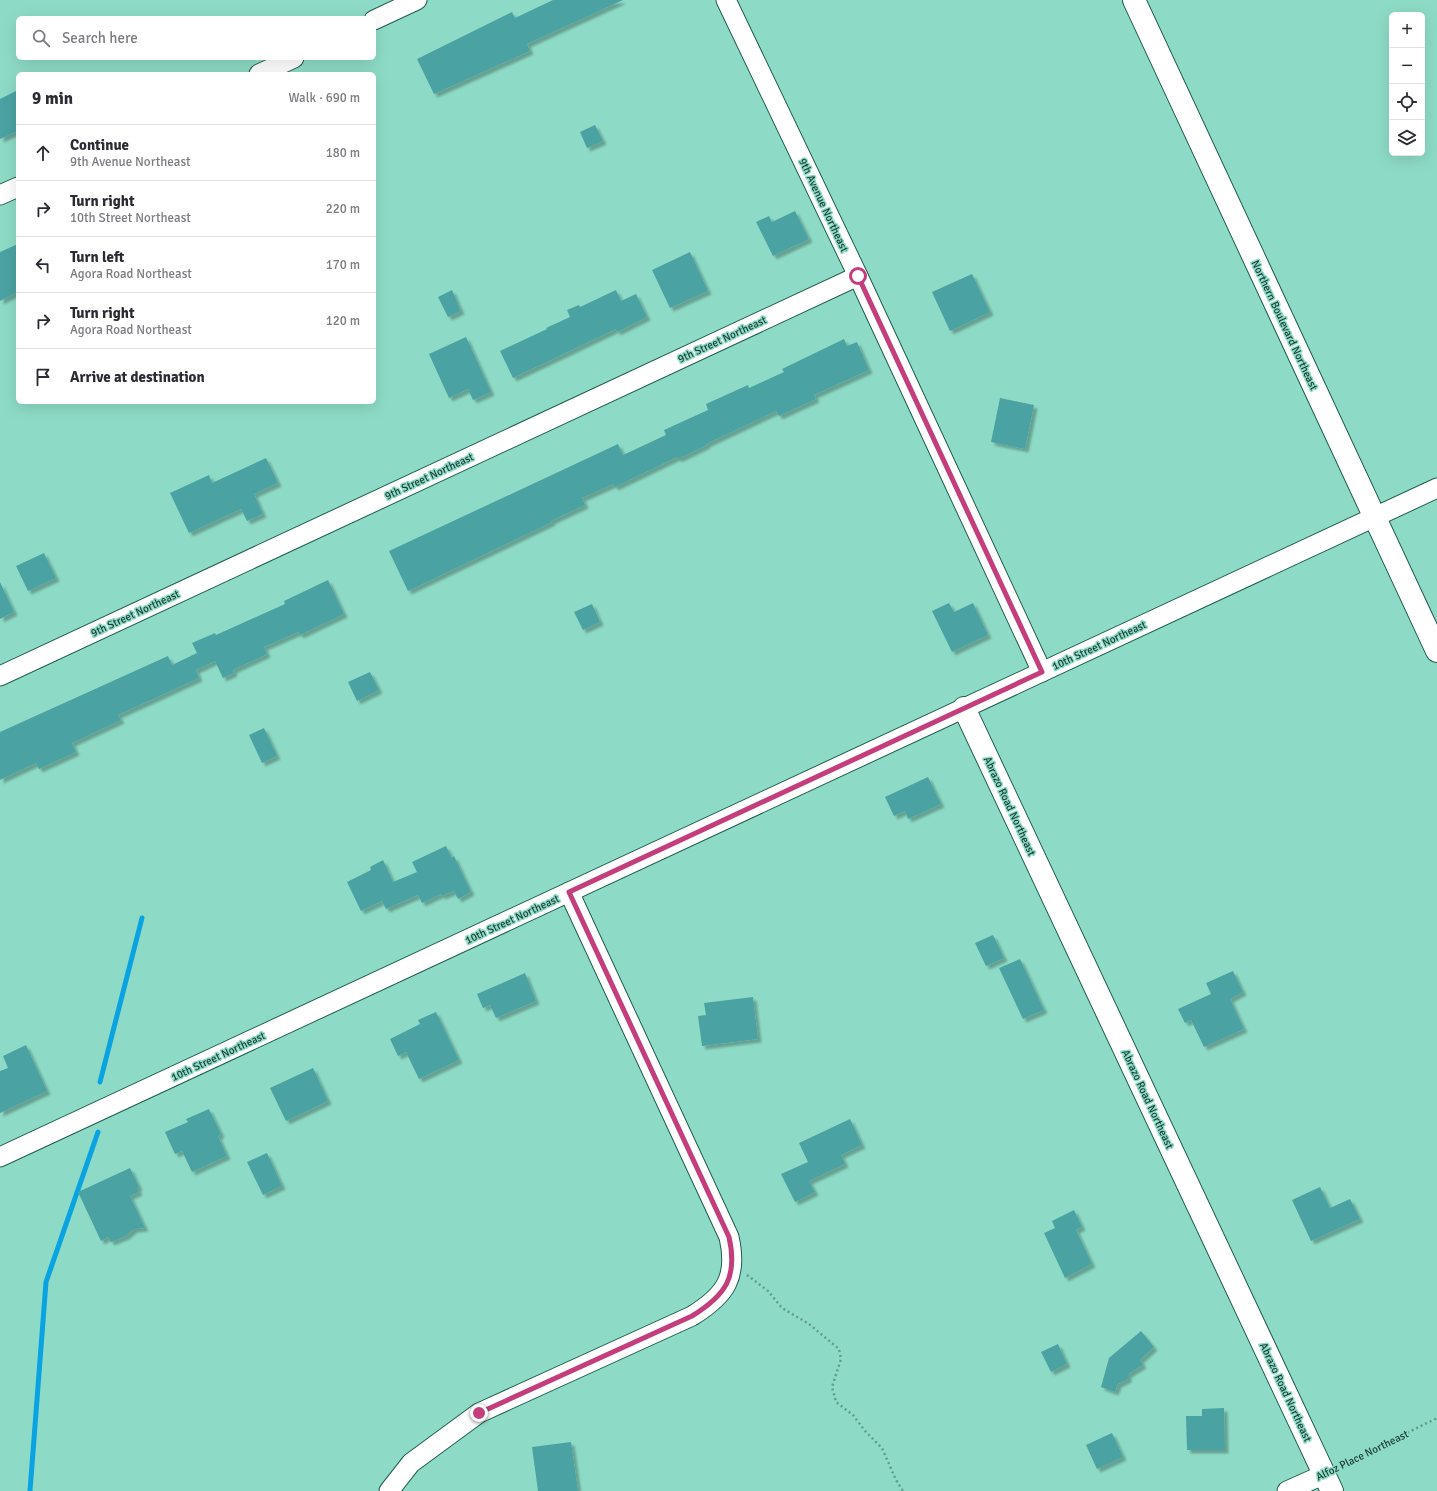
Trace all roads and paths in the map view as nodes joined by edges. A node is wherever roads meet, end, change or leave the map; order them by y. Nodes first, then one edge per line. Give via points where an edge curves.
1 (417, 0) edge
2 (726, 0) edge
3 (1134, 0) edge
4 (376, 19) edge
5 (290, 60) edge
6 (263, 72) edge
7 (16, 188) edge
8 (0, 195) edge
9 (858, 276) junction
10 (1437, 488) edge
11 (1374, 517) junction
12 (1437, 650) edge
13 (1042, 672) junction
14 (0, 676) edge
15 (964, 708) junction
16 (569, 892) junction
17 (0, 1157) edge
18 (732, 1268) junction
19 (1437, 1418) edge
20 (1328, 1482) edge
21 (389, 1491) edge
22 (903, 1491) edge
23 (1287, 1491) edge

1 - 4 street
2 - 9 street, 9th Avenue Northeast
3 - 11 street, Northern Boulevard Northeast
5 - 6 street
7 - 8 street
9 - 13 street, 9th Avenue Northeast
9 - 14 street, 9th Street Northeast
10 - 11 street, 10th Street Northeast
11 - 12 street, Northern Boulevard Northeast
11 - 13 street, 10th Street Northeast
13 - 15 street, 10th Street Northeast
15 - 16 street, 10th Street Northeast
15 - 20 street, Abrazo Road Northeast
16 - 17 street, 10th Street Northeast
16 - 18 street via 729,1237
18 - 21 street via 727,1284 708,1306 692,1316 479,1413 411,1463
18 - 22 path via 753,1279 768,1291 782,1308 809,1324 839,1349 841,1359 832,1387 836,1402 852,1415 882,1448
19 - 20 path, Alfoz Place Northeast
20 - 23 street, Alfoz Place Northeast

